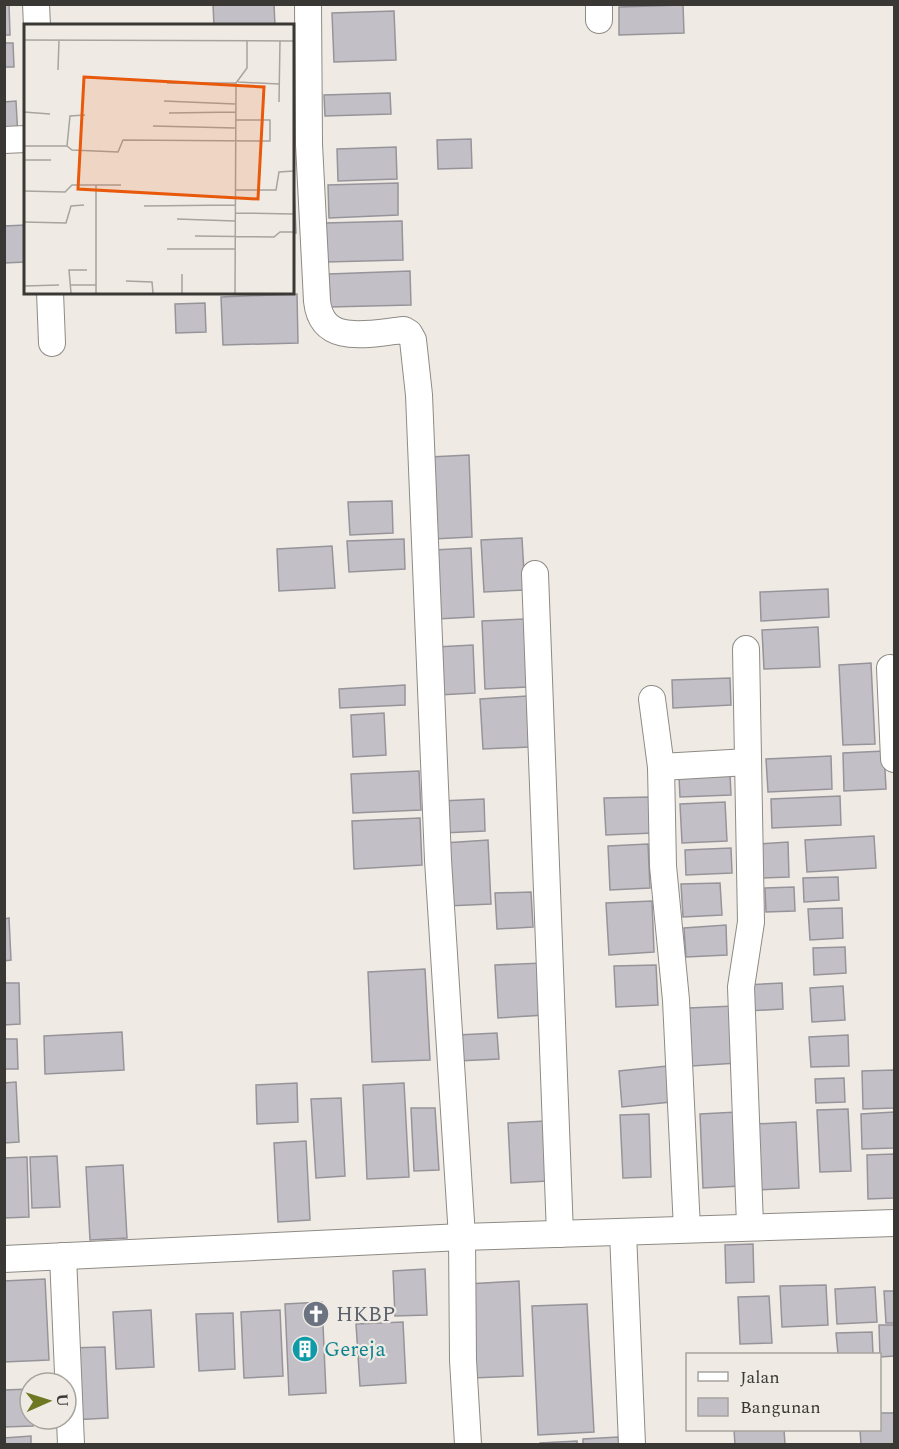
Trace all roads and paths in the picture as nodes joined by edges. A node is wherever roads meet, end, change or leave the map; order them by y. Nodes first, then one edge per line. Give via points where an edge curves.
1 (36, 4) edge
2 (308, 4) edge
3 (37, 24) edge
4 (24, 139) edge
5 (4, 141) edge
6 (50, 294) edge
7 (52, 343) dead end
8 (535, 574) dead end
9 (746, 649) dead end
10 (890, 668) dead end
11 (652, 699) dead end
12 (894, 759) edge
13 (748, 762) junction
14 (661, 767) junction
15 (894, 1223) edge
16 (750, 1225) junction
17 (687, 1229) junction
18 (623, 1233) junction
19 (560, 1234) junction
20 (462, 1237) junction
21 (63, 1257) junction
22 (4, 1259) edge
23 (71, 1444) edge
24 (468, 1444) edge
25 (632, 1444) edge

1 - 3 street
2 - 20 street via 309,144 321,320 344,335 404,330 412,340 423,455 438,860
4 - 5 street
6 - 7 street
8 - 19 street
9 - 13 street
10 - 12 street
11 - 14 street
13 - 14 street
13 - 16 street via 751,922 741,987
14 - 17 street via 663,866 676,1000
15 - 16 street
16 - 17 street
17 - 18 street
18 - 19 street
18 - 25 street
19 - 20 street
20 - 21 street
20 - 24 street
21 - 22 street
21 - 23 street

